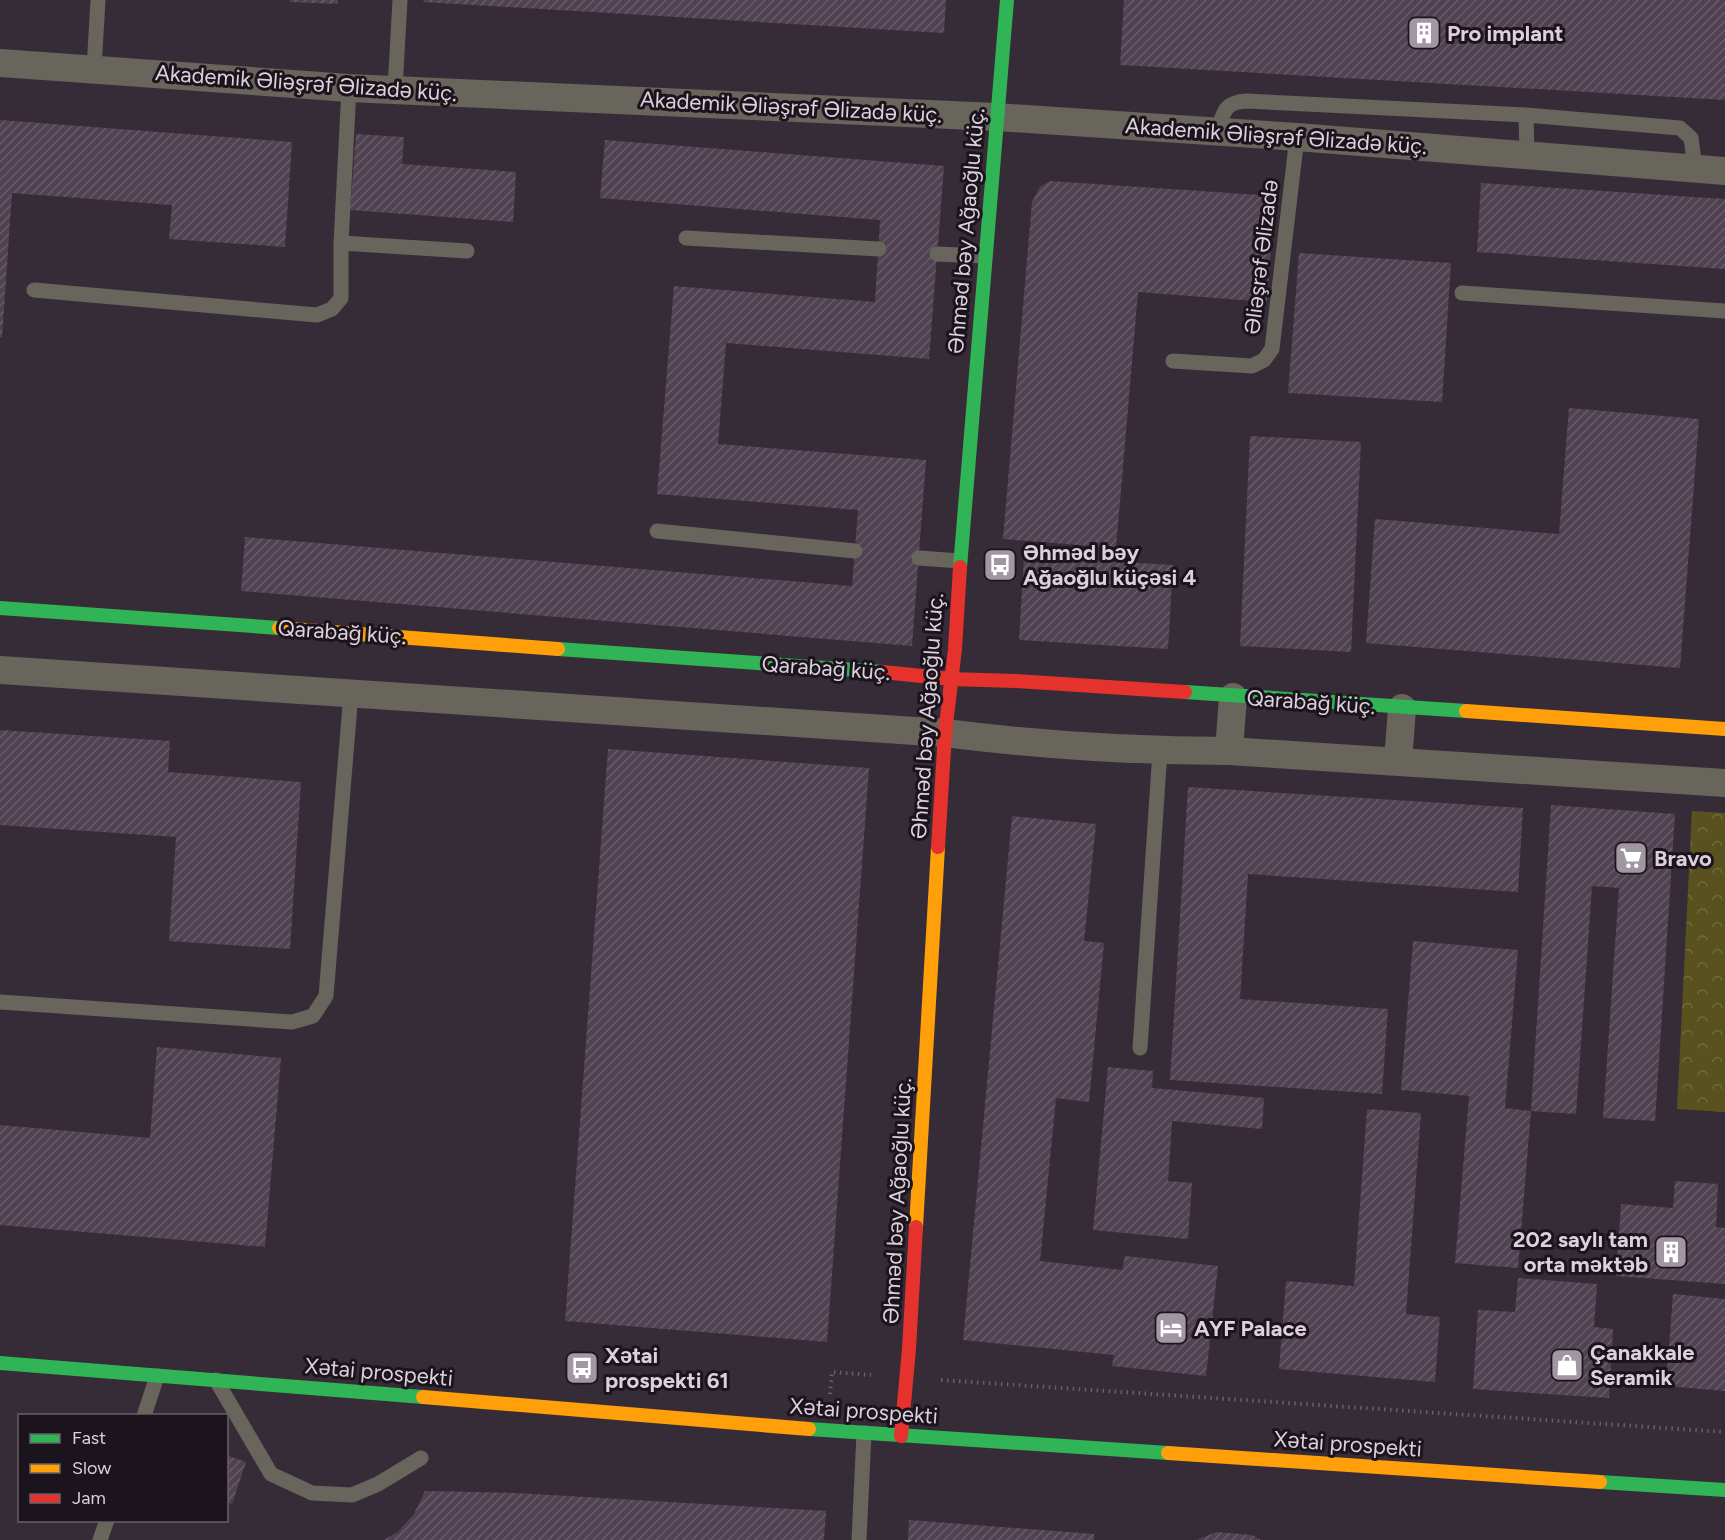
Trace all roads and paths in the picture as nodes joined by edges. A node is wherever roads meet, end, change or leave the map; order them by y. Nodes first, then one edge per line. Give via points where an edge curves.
1 (98, 0) edge
2 (400, 0) edge
3 (1007, 0) edge
4 (0, 63) edge
5 (94, 69) junction
6 (349, 88) junction
7 (395, 89) junction
8 (1526, 115) junction
9 (996, 117) junction
10 (1217, 131) junction
11 (1297, 137) junction
12 (1527, 155) junction
13 (1695, 168) junction
14 (1725, 171) edge
15 (686, 238) dead end
16 (341, 243) junction
17 (879, 249) dead end
18 (467, 251) dead end
19 (937, 254) dead end
20 (985, 256) junction
21 (34, 290) dead end
22 (1462, 293) dead end
23 (1725, 311) edge
24 (1173, 361) dead end
25 (657, 531) dead end
26 (855, 551) dead end
27 (919, 558) dead end
28 (960, 561) junction
29 (0, 608) edge
30 (0, 670) edge
31 (951, 679) junction
32 (351, 693) junction
33 (1233, 697) junction
34 (1402, 708) junction
35 (1725, 729) edge
36 (945, 733) junction
37 (1160, 751) junction
38 (1229, 751) junction
39 (1398, 762) junction
40 (1725, 783) edge
41 (0, 1002) edge
42 (1140, 1048) dead end
43 (0, 1363) edge
44 (157, 1376) junction
45 (216, 1380) junction
46 (145, 1414) edge
47 (864, 1433) junction
48 (901, 1436) junction
49 (421, 1458) dead end
50 (1725, 1490) edge
51 (107, 1522) edge
52 (100, 1540) edge
53 (859, 1540) edge

1 - 5 lane
2 - 7 lane
3 - 9 street, Əhməd bəy Ağaoğlu küç.
4 - 5 street, Akademik Əliəşrəf Əlizadə küç.
5 - 6 street, Akademik Əliəşrəf Əlizadə küç.
6 - 7 street, Akademik Əliəşrəf Əlizadə küç.
6 - 16 lane
7 - 9 street, Akademik Əliəşrəf Əlizadə küç.
8 - 10 lane via 1247,100 1229,104
8 - 12 lane
8 - 13 lane via 1680,128 1691,138
9 - 10 street, Akademik Əliəşrəf Əlizadə küç.
9 - 20 street, Əhməd bəy Ağaoğlu küç.
10 - 11 street, Akademik Əliəşrəf Əlizadə küç.
11 - 12 street, Akademik Əliəşrəf Əlizadə küç.
11 - 24 lane, Əliəşrəf Əlizadə via 1272,349 1264,360 1252,366
12 - 13 street, Akademik Əliəşrəf Əlizadə küç.
13 - 14 street, Akademik Əliəşrəf Əlizadə küç.
15 - 17 lane
16 - 18 lane
16 - 21 lane via 341,298 332,309 317,315
19 - 20 lane
20 - 28 street, Əhməd bəy Ağaoğlu küç.
22 - 23 lane
25 - 26 lane
27 - 28 lane
28 - 31 street, Əhməd bəy Ağaoğlu küç.
29 - 31 street, Qarabağ küç.
30 - 32 street
31 - 33 street, Qarabağ küç.
31 - 36 street, Əhməd bəy Ağaoğlu küç.
32 - 36 street
32 - 41 lane via 326,996 313,1016 292,1022
33 - 34 street, Qarabağ küç.
33 - 38 street
34 - 35 street, Qarabağ küç.
34 - 39 street
36 - 37 street
36 - 48 street, Əhməd bəy Ağaoğlu küç.
37 - 38 street
37 - 42 lane
38 - 39 street
39 - 40 street
43 - 44 street, Xətai prospekti
44 - 45 street, Xətai prospekti
44 - 46 lane
45 - 47 street, Xətai prospekti
45 - 49 lane via 271,1474 312,1493 352,1495
47 - 48 street, Xətai prospekti
47 - 53 lane
48 - 50 street, Xətai prospekti
51 - 52 lane

